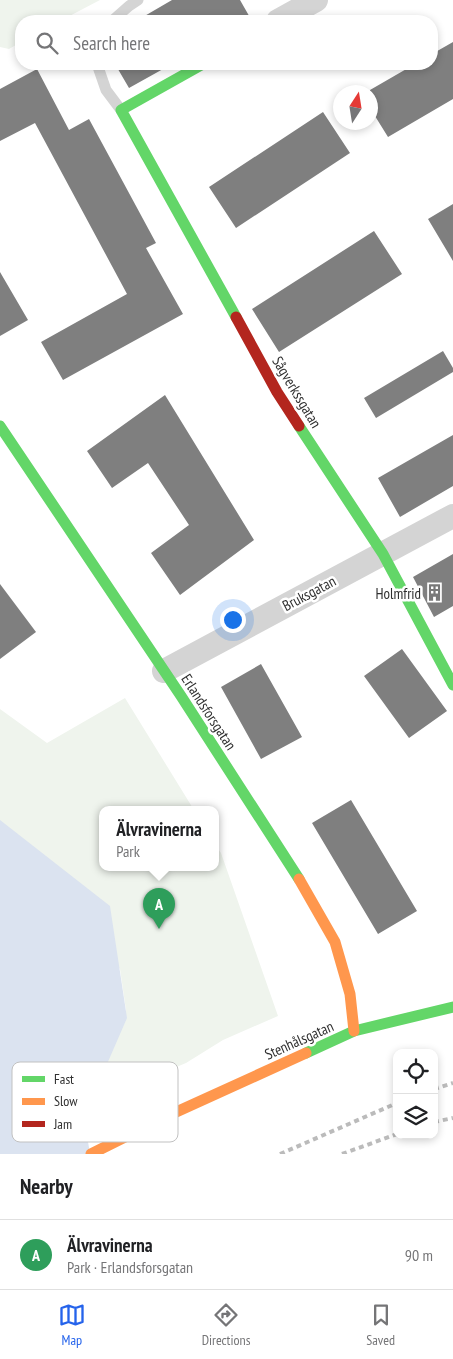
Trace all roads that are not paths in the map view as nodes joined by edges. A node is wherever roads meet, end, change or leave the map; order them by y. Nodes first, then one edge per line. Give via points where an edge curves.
1 (138, 0) edge
2 (316, 0) edge
3 (119, 15) edge
4 (289, 15) edge
5 (99, 70) edge
6 (192, 70) edge
7 (121, 110) junction
8 (0, 426) edge
9 (453, 516) edge
10 (383, 554) junction
11 (164, 671) junction
12 (453, 685) edge
13 (453, 1007) edge
14 (354, 1031) junction
15 (178, 1111) edge
16 (115, 1142) edge
17 (91, 1154) edge

1 - 3 lane
2 - 4 street
5 - 7 lane via 106,90
6 - 7 street
7 - 10 street, Sågverkssgatan via 277,392
8 - 11 street, Erlandsforsgatan
9 - 10 street, Bruksgatan
10 - 11 street, Bruksgatan
10 - 12 street, Sågverkssgatan
11 - 14 street, Erlandsforsgatan via 294,871 335,942 350,994
13 - 14 street, Stenhålsgatan
14 - 15 street, Stenhålsgatan
16 - 17 street, Stenhålsgatan

